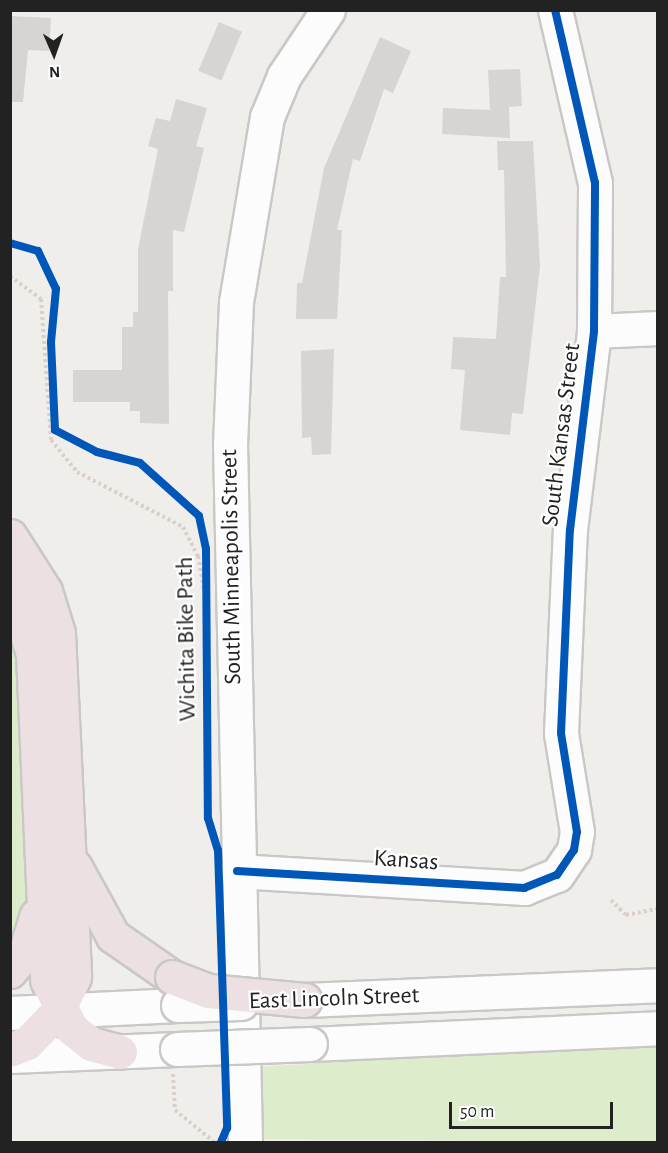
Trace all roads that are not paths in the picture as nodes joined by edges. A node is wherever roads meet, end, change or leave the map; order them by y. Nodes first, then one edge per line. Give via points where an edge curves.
1 (328, 10) edge
2 (555, 10) edge
3 (657, 328) edge
4 (594, 331) junction
5 (10, 536) edge
6 (10, 581) edge
7 (68, 846) junction
8 (564, 865) joint
9 (237, 871) junction
10 (44, 873) junction
11 (10, 971) edge
12 (657, 985) edge
13 (175, 991) junction
14 (305, 1000) joint
15 (58, 1011) junction
16 (10, 1013) edge
17 (657, 1028) edge
18 (10, 1050) edge
19 (120, 1052) junction
20 (10, 1056) edge
21 (230, 1140) edge

1 - 9 street, South Minneapolis Street via 284,76 267,117 241,255 230,445
2 - 4 street, South Kansas Street via 595,183
3 - 4 street
4 - 8 street, South Kansas Street via 570,530 561,733 577,832
5 - 7 highway via 45,591 58,633
6 - 10 highway via 32,644
7 - 13 highway via 84,892 113,936
7 - 15 highway via 74,977
8 - 9 street, Kansas via 557,875 524,888
9 - 21 street, South Minneapolis Street
10 - 11 highway via 32,938
10 - 15 highway via 47,980
12 - 14 street, East Lincoln Street
13 - 14 highway, bridge
13 - 15 street
15 - 16 street
15 - 18 highway via 27,1043
15 - 19 highway via 91,1044
17 - 19 street, East Lincoln Street, bridge via 310,1044 175,1059
19 - 20 street, East Lincoln Street

